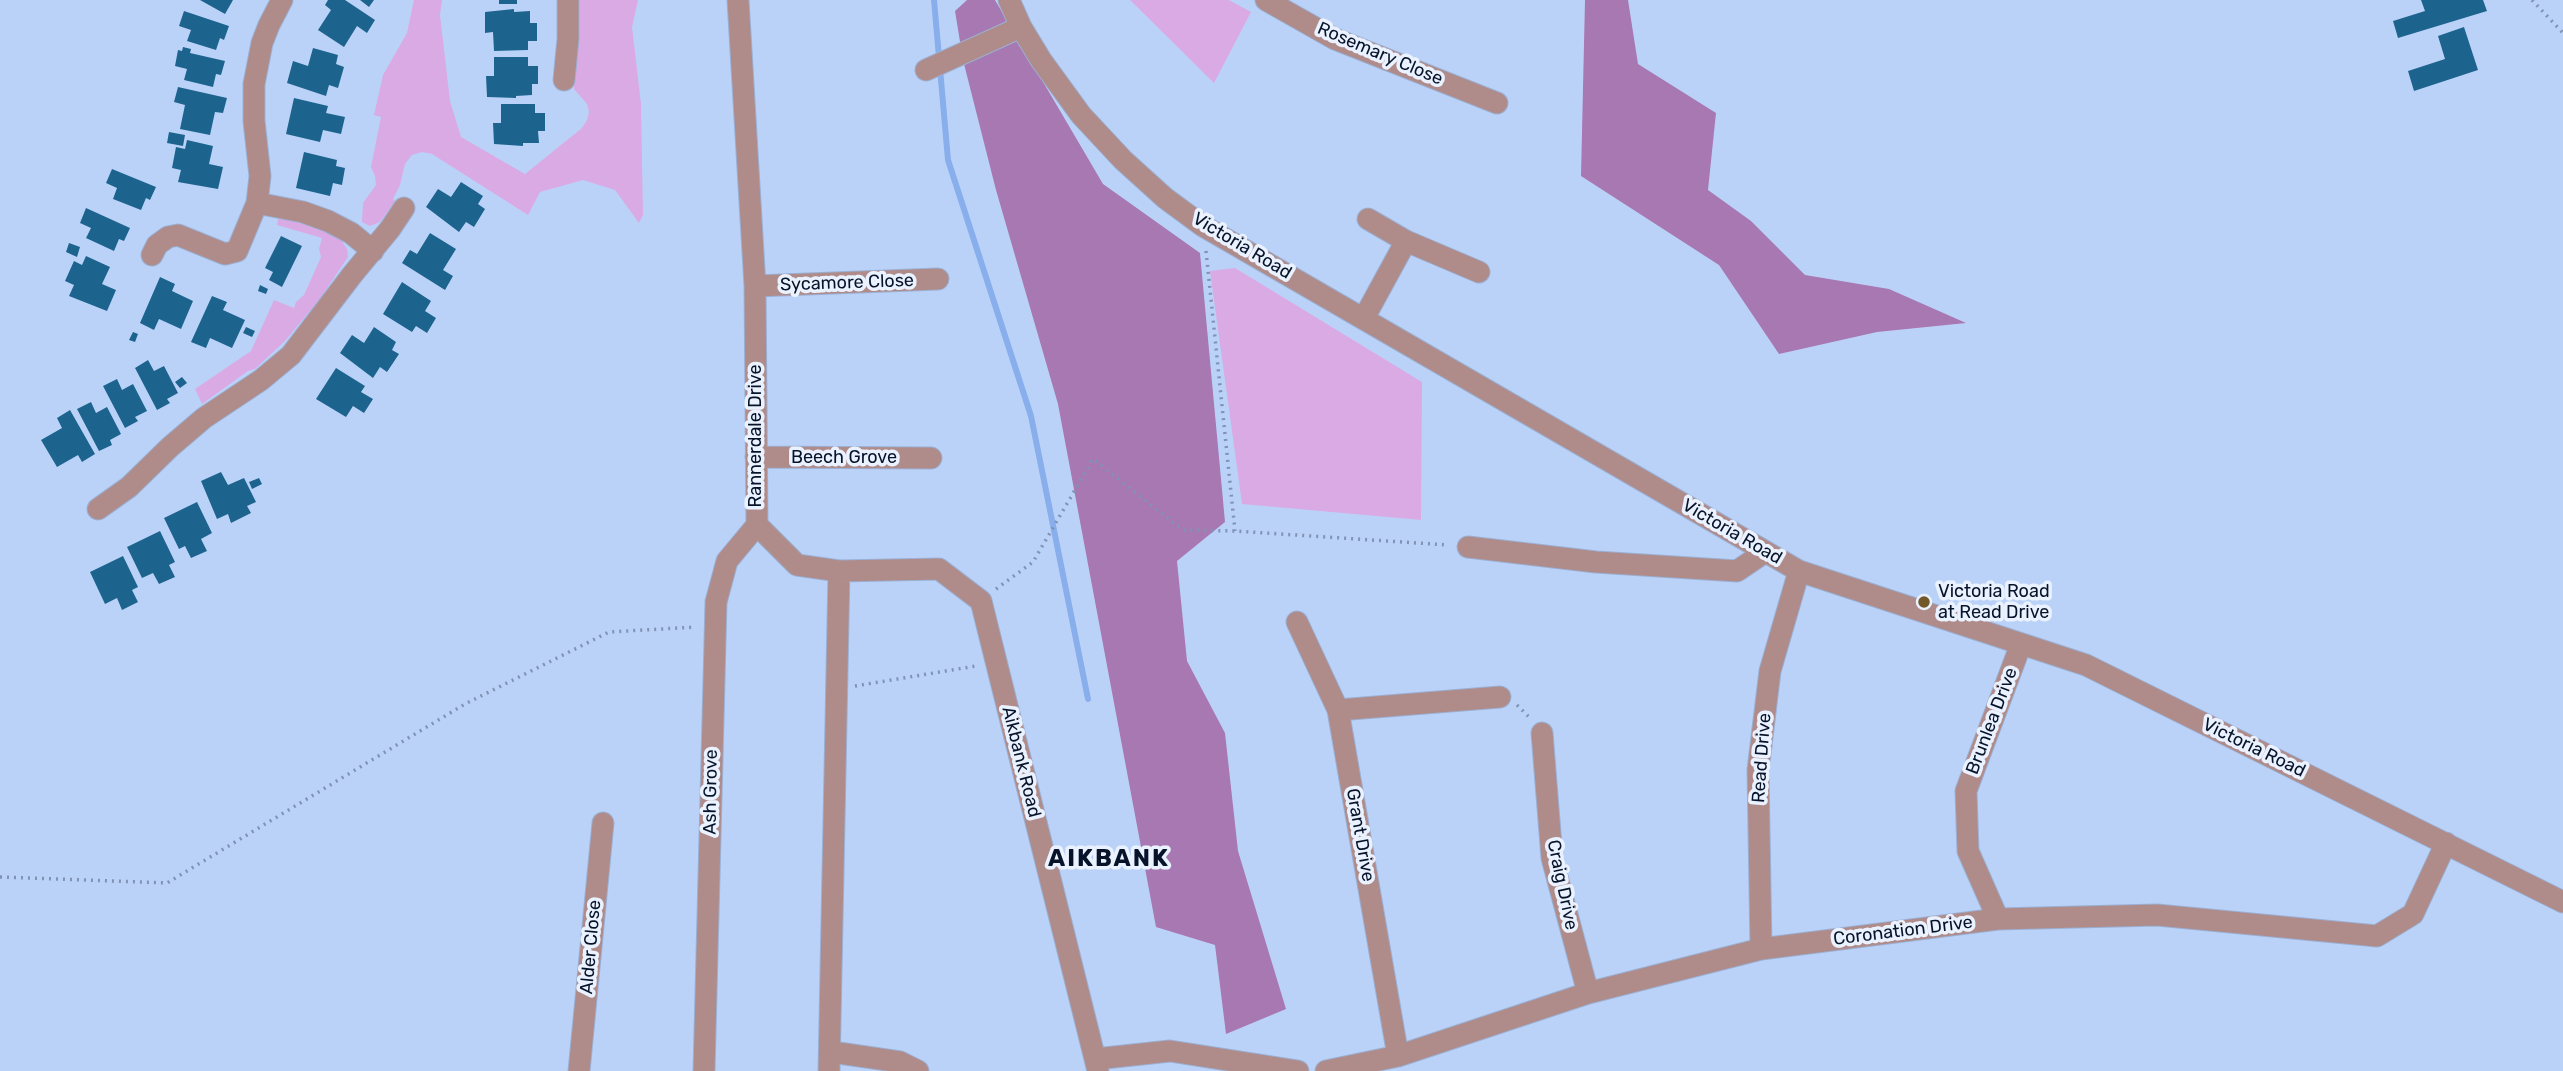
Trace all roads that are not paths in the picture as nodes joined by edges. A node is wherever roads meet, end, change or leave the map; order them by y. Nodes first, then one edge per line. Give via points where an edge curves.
1 (282, 0) edge
2 (568, 0) edge
3 (738, 0) edge
4 (1009, 0) edge
5 (1266, 0) edge
6 (1021, 27) junction
7 (926, 70) dead end
8 (564, 80) dead end
9 (1497, 103) dead end
10 (257, 203) junction
11 (404, 208) dead end
12 (1368, 219) dead end
13 (1406, 241) junction
14 (373, 251) junction
15 (152, 255) dead end
16 (1479, 272) dead end
17 (938, 279) dead end
18 (755, 286) junction
19 (1364, 318) junction
20 (756, 457) junction
21 (931, 458) dead end
22 (98, 509) dead end
23 (757, 525) junction
24 (1468, 547) road end
25 (1765, 552) junction
26 (1799, 570) junction
27 (839, 571) junction
28 (1297, 622) dead end
29 (2021, 643) junction
30 (1500, 696) road end
31 (1338, 710) junction
32 (1542, 733) road end
33 (603, 823) dead end
34 (2446, 844) junction
35 (2563, 902) edge
36 (1998, 919) junction
37 (1761, 949) junction
38 (1588, 993) junction
39 (1398, 1056) junction
40 (831, 1062) edge
41 (1096, 1065) edge
42 (579, 1071) edge
43 (704, 1071) edge
44 (918, 1071) edge
45 (1298, 1071) edge
46 (1326, 1071) edge

1 - 10 street via 262,43 254,84 260,176
2 - 8 street
3 - 18 street, Rannerdale Drive
4 - 6 street, Victoria Road
5 - 9 street, Rosemary Close via 1335,38
6 - 7 street
6 - 19 street, Victoria Road via 1081,115 1165,198 1203,226
10 - 14 street via 328,221
10 - 15 street via 232,254 178,235 167,237
11 - 14 street
12 - 13 street
13 - 16 street
13 - 19 street
14 - 22 street via 303,342 277,368 204,418 129,487
17 - 18 street, Sycamore Close
18 - 20 street, Rannerdale Drive
19 - 25 street, Victoria Road
20 - 21 street, Beech Grove
20 - 23 street, Rannerdale Drive
23 - 27 street, Rannerdale Drive via 797,565
23 - 43 street, Ash Grove via 727,561 716,602
24 - 25 street via 1596,562 1737,571
25 - 26 street, Victoria Road
26 - 29 street, Victoria Road
26 - 37 street, Read Drive via 1770,671 1758,770
27 - 40 street
27 - 41 street, Aikbank Road via 939,569 981,601
28 - 31 street, Grant Drive
29 - 34 street, Victoria Road via 2086,665
29 - 36 street, Brunlea Drive via 1966,791 1968,851
30 - 31 street
31 - 39 street, Grant Drive
32 - 38 street, Craig Drive via 1552,858
33 - 42 street, Alder Close
34 - 35 street, Victoria Road
34 - 36 street, Coronation Drive via 2413,914 2377,936 2157,915
36 - 37 street, Coronation Drive
37 - 38 street, Coronation Drive
38 - 39 street, Coronation Drive
39 - 46 street, Coronation Drive
40 - 44 street via 900,1062
41 - 45 street via 1170,1051

